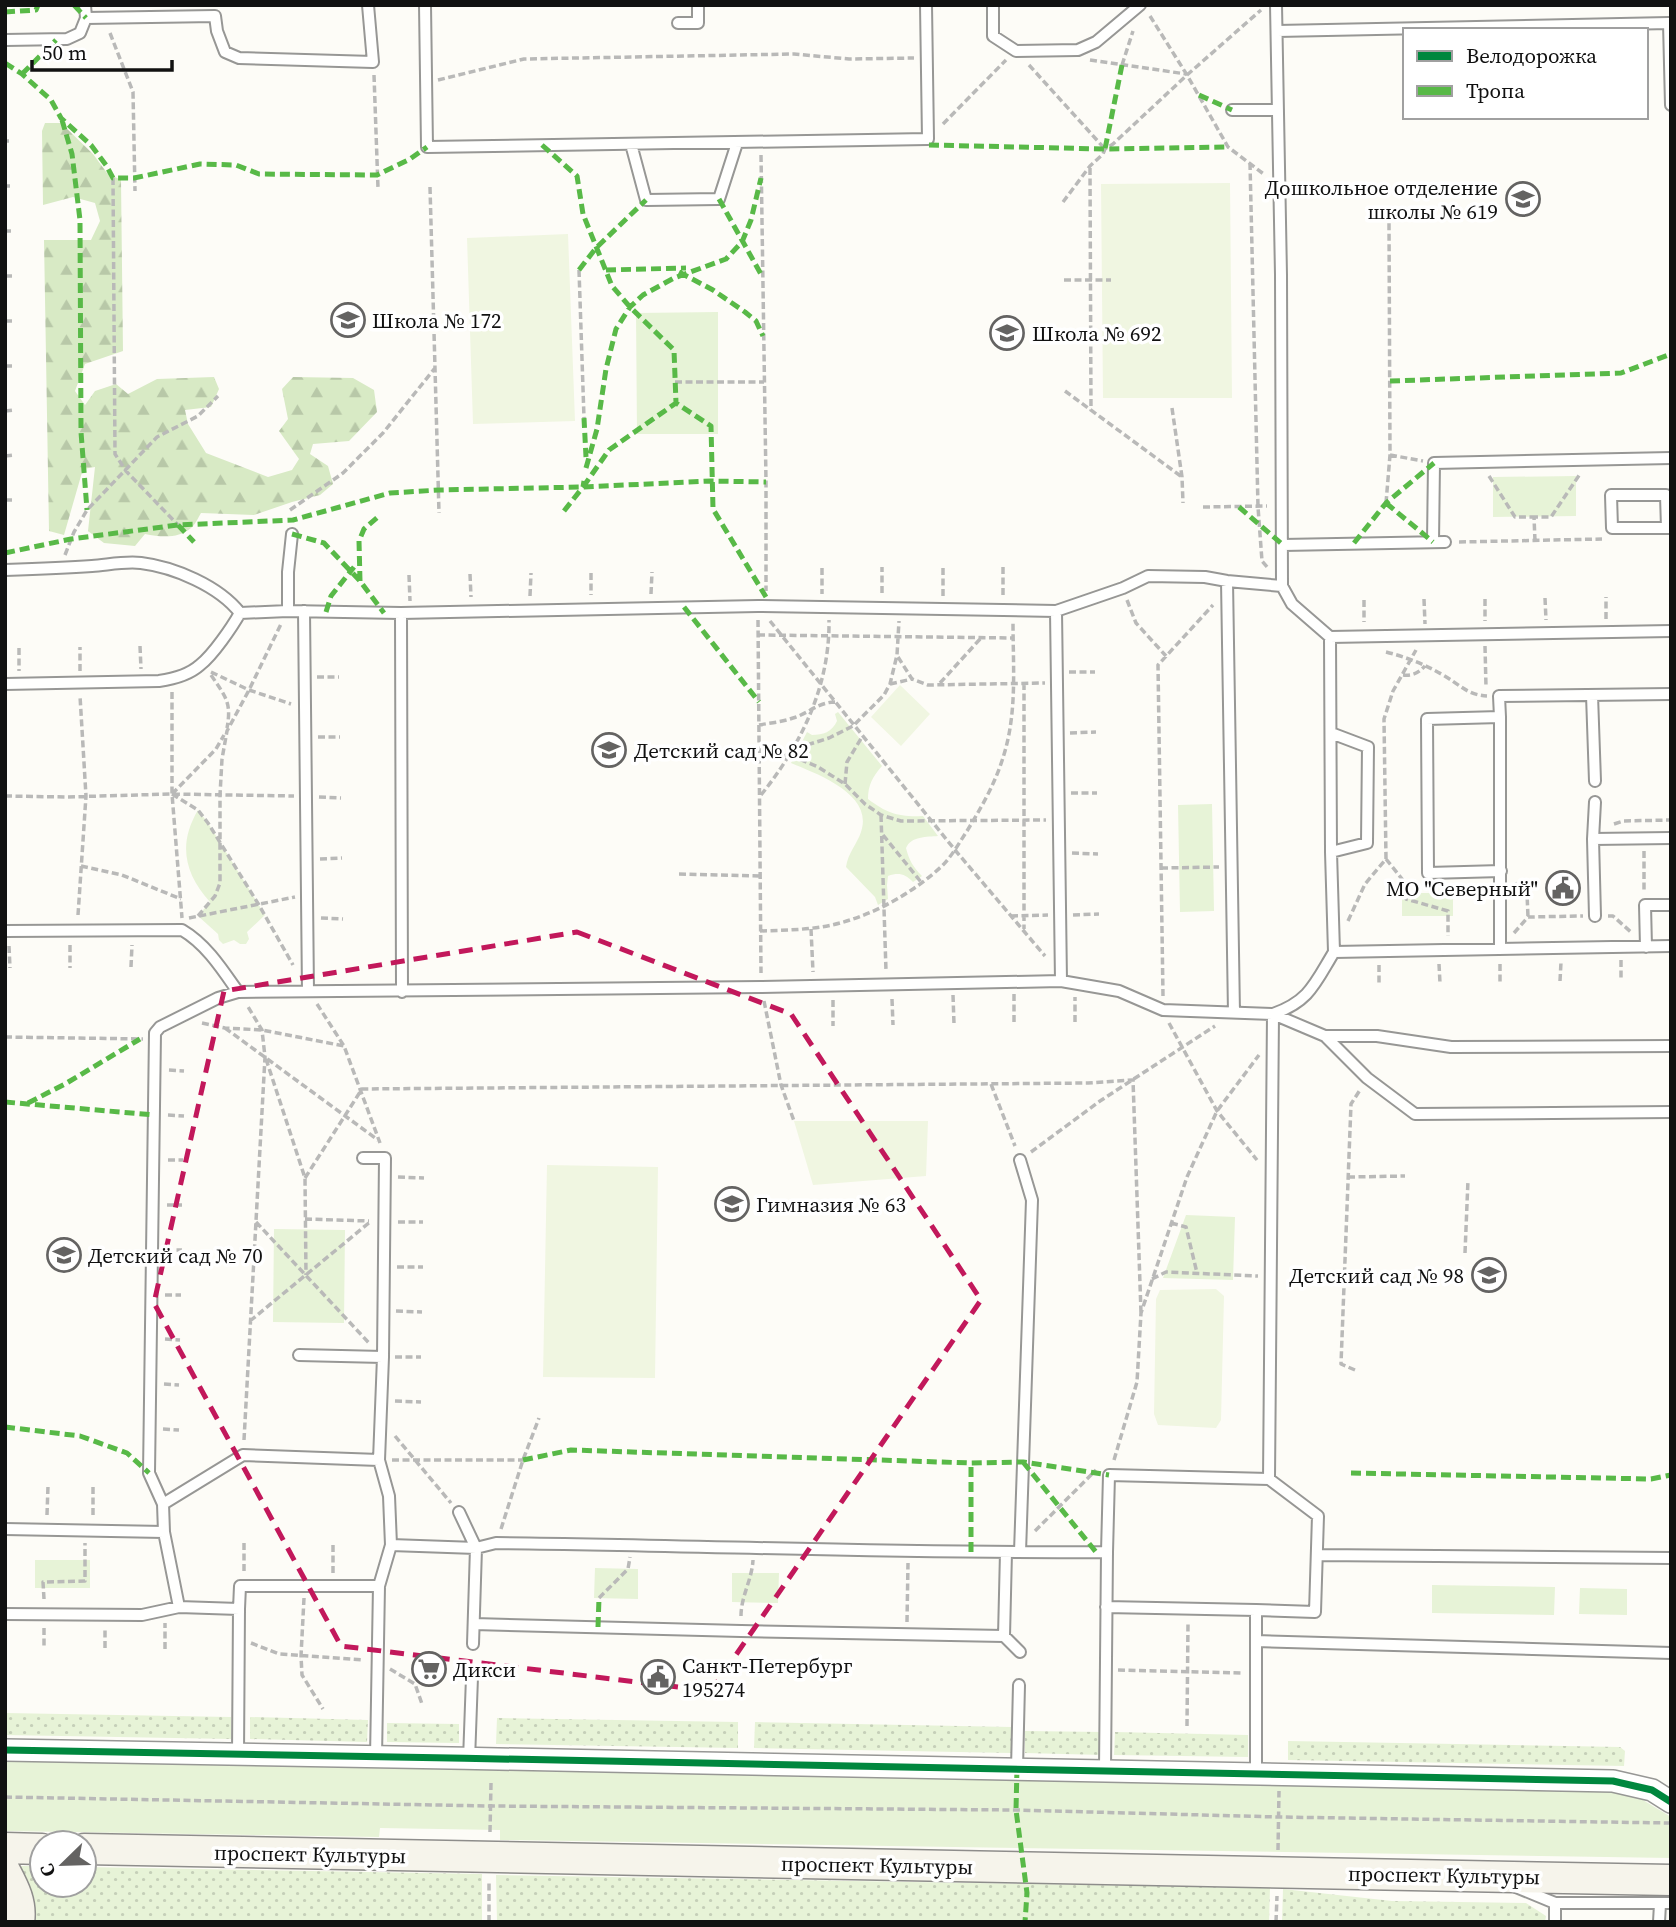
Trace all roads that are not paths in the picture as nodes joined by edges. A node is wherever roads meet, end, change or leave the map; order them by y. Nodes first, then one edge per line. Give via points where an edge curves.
1 (85, 5) edge
2 (368, 5) edge
3 (425, 5) edge
4 (698, 5) edge
5 (926, 5) edge
6 (993, 5) edge
7 (1142, 5) edge
8 (1276, 5) edge
9 (217, 11) edge
10 (86, 18) junction
11 (678, 23) dead end
12 (1670, 23) edge
13 (1277, 32) junction
14 (5, 40) edge
15 (1671, 104) edge
16 (1232, 110) dead end
17 (1278, 110) junction
18 (737, 143) junction
19 (631, 144) junction
20 (1671, 458) edge
21 (1669, 528) edge
22 (292, 534) dead end
23 (1283, 545) junction
24 (5, 570) edge
25 (1227, 586) junction
26 (1282, 586) junction
27 (288, 611) junction
28 (304, 611) junction
29 (1056, 611) junction
30 (240, 613) junction
31 (406, 613) junction
32 (1671, 631) edge
33 (1330, 637) junction
34 (5, 684) edge
35 (1671, 694) edge
36 (1592, 695) junction
37 (1500, 716) junction
38 (1331, 733) junction
39 (1595, 781) dead end
40 (1595, 802) dead end
41 (1671, 838) edge
42 (1593, 839) junction
43 (1331, 852) junction
44 (1501, 871) junction
45 (1671, 905) edge
46 (1595, 916) road end
47 (7, 931) edge
48 (1671, 946) edge
49 (1646, 947) junction
50 (1500, 949) junction
51 (1334, 951) junction
52 (1061, 977) junction
53 (308, 990) junction
54 (238, 992) junction
55 (402, 992) junction
56 (1234, 1013) junction
57 (1273, 1014) junction
58 (1325, 1036) junction
59 (1671, 1046) edge
60 (1671, 1112) edge
61 (363, 1158) dead end
62 (1020, 1160) road end
63 (299, 1356) dead end
64 (383, 1357) junction
65 (379, 1460) junction
66 (1269, 1479) junction
67 (163, 1504) junction
68 (459, 1513) road end
69 (5, 1529) edge
70 (164, 1532) junction
71 (391, 1545) junction
72 (476, 1548) junction
73 (1006, 1552) junction
74 (1020, 1552) junction
75 (1107, 1552) junction
76 (1317, 1555) junction
77 (1671, 1558) edge
78 (379, 1586) junction
79 (179, 1607) junction
80 (1106, 1607) junction
81 (239, 1609) junction
82 (1256, 1610) junction
83 (5, 1614) edge
84 (474, 1624) junction
85 (1004, 1636) junction
86 (1256, 1642) junction
87 (473, 1644) dead end
88 (1020, 1652) dead end
89 (1671, 1653) edge
90 (472, 1677) dead end
91 (1019, 1685) dead end
92 (5, 1749) edge
93 (238, 1754) junction
94 (376, 1757) junction
95 (469, 1760) junction
96 (1017, 1768) junction
97 (1105, 1769) junction
98 (1256, 1773) junction
99 (1671, 1801) edge
100 (5, 1848) edge
101 (28, 1849) edge
102 (98, 1849) edge
103 (5, 1871) edge
104 (1489, 1876) junction
105 (1667, 1896) edge
106 (1555, 1903) junction
107 (19, 1922) edge
108 (1555, 1922) edge
109 (1660, 1922) edge

1 - 10 lane
2 - 9 lane via 373,62 239,58 225,52 217,32
3 - 19 lane via 427,147
4 - 11 lane via 698,23
5 - 18 lane via 928,139
6 - 7 lane via 993,36 1016,51 1078,50 1096,42
8 - 13 lane
9 - 10 lane
10 - 14 lane via 80,33 67,39
12 - 13 lane
12 - 15 lane
13 - 17 lane
16 - 17 lane
17 - 23 lane
18 - 19 lane
18 - 19 lane via 719,199 646,200
20 - 23 lane via 1434,463 1439,542
21 - 21 lane via 1612,528 1611,495 1666,495
22 - 27 lane
23 - 26 lane
24 - 30 lane via 138,563 200,582 219,592
25 - 26 lane
25 - 29 lane via 1205,577 1149,576
25 - 56 lane
26 - 33 lane via 1292,604
27 - 28 lane
27 - 30 lane
28 - 31 lane
28 - 53 lane
29 - 31 lane via 762,606
29 - 52 lane
30 - 34 lane via 200,665 172,679
31 - 55 lane
32 - 33 lane
33 - 38 lane
35 - 36 lane
36 - 37 lane via 1499,696
36 - 39 lane
37 - 44 lane
37 - 44 lane via 1427,719 1428,873
38 - 43 lane
38 - 43 lane via 1368,747 1367,843
40 - 42 lane
41 - 42 lane
42 - 46 lane
43 - 51 lane
44 - 50 lane
45 - 49 lane via 1645,905
47 - 54 lane via 182,930 195,937
48 - 49 lane
49 - 50 lane
50 - 51 lane
51 - 57 lane via 1309,994 1292,1008
52 - 55 lane via 761,988
52 - 56 lane via 1119,991 1163,1010
53 - 54 lane
53 - 55 lane
54 - 67 lane via 155,1032 149,1473
56 - 57 lane
57 - 58 lane
57 - 66 lane
58 - 59 lane via 1377,1036 1451,1047
58 - 60 lane via 1415,1114
61 - 64 lane via 385,1158
62 - 74 lane via 1032,1199
63 - 64 lane
64 - 65 lane
65 - 67 lane via 243,1455
65 - 71 lane via 389,1496
66 - 75 lane via 1109,1475
66 - 76 lane via 1318,1516
67 - 70 lane
68 - 72 lane
69 - 70 lane
70 - 79 lane
71 - 72 lane
71 - 78 lane
72 - 73 lane via 631,1544
72 - 84 lane
73 - 74 lane
73 - 85 lane
74 - 75 lane
75 - 80 lane
76 - 77 lane
76 - 82 lane via 1315,1612
78 - 81 lane via 240,1586
78 - 94 lane
79 - 81 lane
79 - 83 lane via 142,1615
80 - 82 lane
80 - 97 lane
81 - 93 lane
82 - 86 lane
84 - 85 lane
84 - 87 lane
85 - 88 lane
86 - 89 lane
86 - 98 lane
90 - 95 lane
91 - 96 lane
92 - 93 street
93 - 94 street
94 - 95 street
95 - 96 street
96 - 97 street
97 - 98 street
98 - 99 street via 1613,1781 1652,1790
100 - 101 main road
102 - 104 main road, проспект Культуры
103 - 107 main road via 16,1892
104 - 105 main road, проспект Культуры
104 - 106 lane
105 - 106 lane
105 - 109 lane
106 - 108 lane

